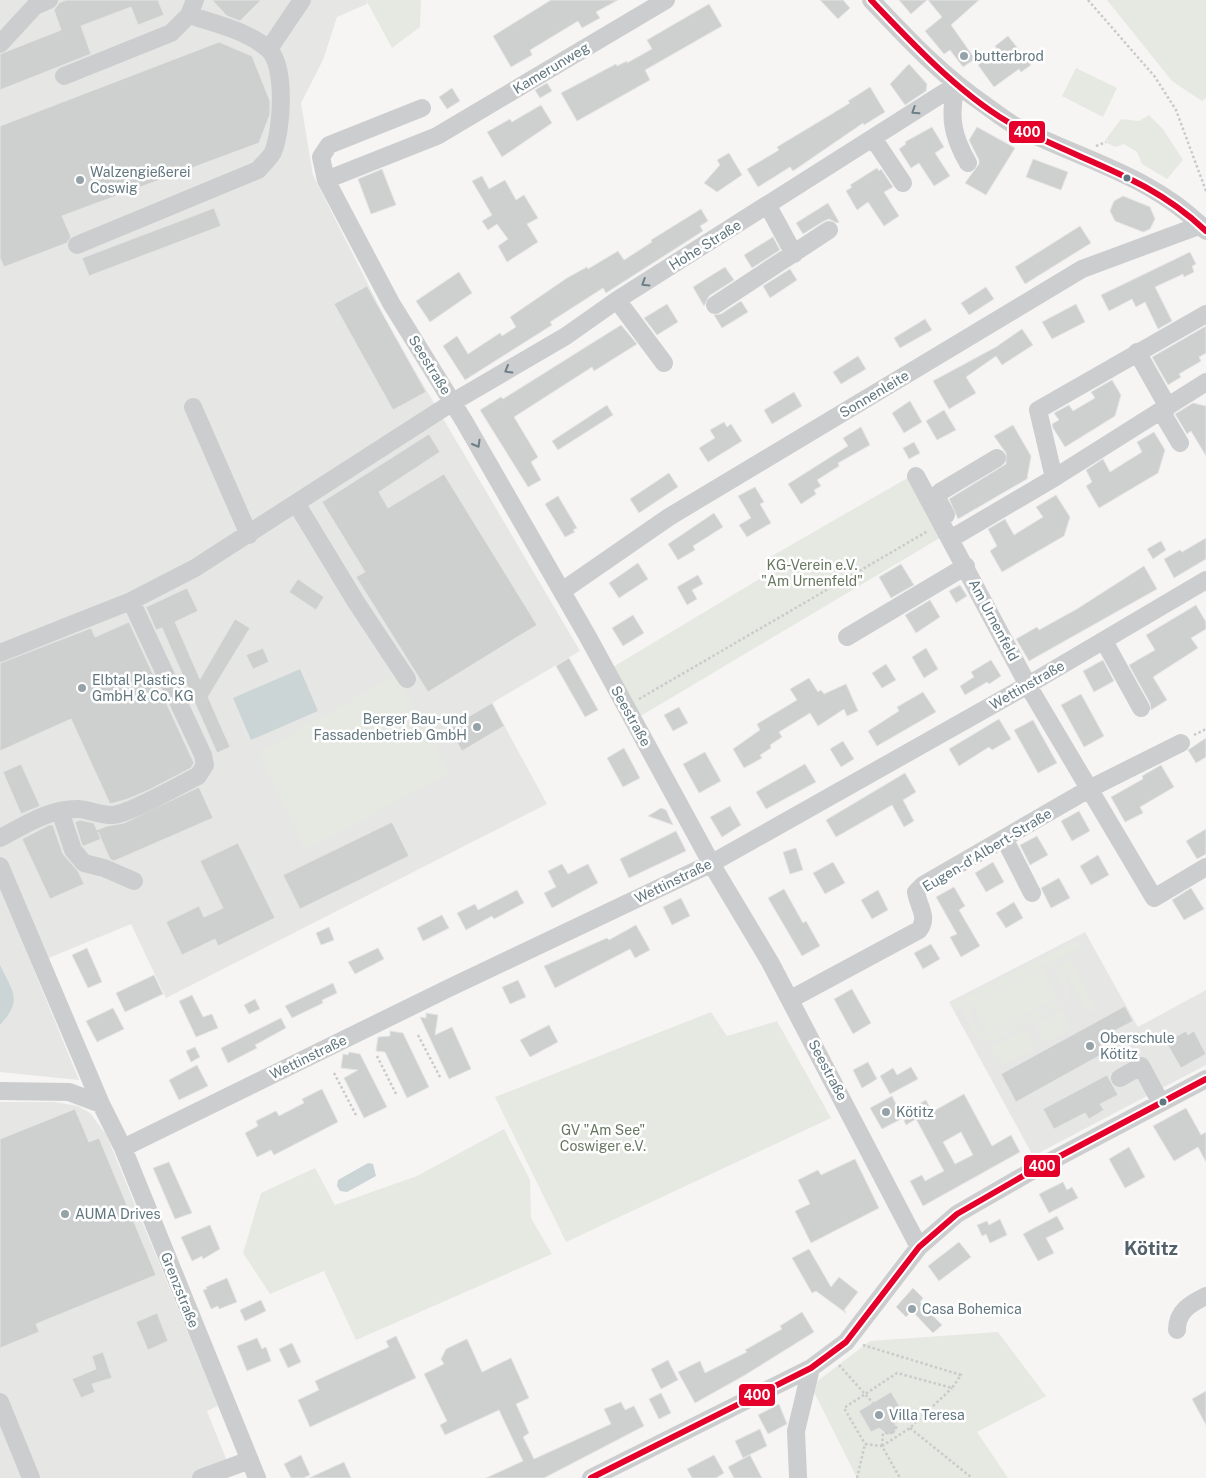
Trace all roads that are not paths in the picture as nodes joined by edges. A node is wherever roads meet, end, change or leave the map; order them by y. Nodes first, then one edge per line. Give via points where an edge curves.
1 (49, 0) edge
2 (302, 0) edge
3 (666, 0) edge
4 (871, 0) edge
5 (192, 8) edge
6 (0, 44) edge
7 (269, 49) junction
8 (64, 76) dead end
9 (956, 85) junction
10 (422, 108) dead end
11 (873, 138) junction
12 (968, 163) dead end
13 (903, 183) dead end
14 (329, 186) junction
15 (768, 206) junction
16 (1204, 228) edge
17 (829, 230) dead end
18 (76, 245) dead end
19 (794, 254) junction
20 (617, 300) junction
21 (715, 305) dead end
22 (1206, 314) edge
23 (1137, 352) junction
24 (664, 363) dead end
25 (1206, 382) edge
26 (453, 402) junction
27 (193, 407) dead end
28 (1164, 409) junction
29 (1180, 443) dead end
30 (997, 458) dead end
31 (916, 476) dead end
32 (1054, 478) junction
33 (296, 503) junction
34 (249, 535) junction
35 (954, 537) junction
36 (966, 566) junction
37 (1206, 580) edge
38 (562, 591) junction
39 (132, 601) junction
40 (847, 637) dead end
41 (1104, 640) junction
42 (0, 653) edge
43 (406, 679) dead end
44 (1028, 685) junction
45 (1141, 708) dead end
46 (1181, 743) dead end
47 (1090, 789) junction
48 (60, 811) junction
49 (0, 838) edge
50 (1005, 840) junction
51 (712, 863) junction
52 (0, 866) edge
53 (1206, 867) edge
54 (134, 881) dead end
55 (1032, 893) dead end
56 (791, 999) junction
57 (1120, 1078) dead end
58 (1206, 1079) edge
59 (0, 1091) edge
60 (1161, 1103) junction
61 (102, 1104) junction
62 (123, 1148) junction
63 (919, 1247) junction
64 (1206, 1296) edge
65 (1177, 1330) dead end
66 (811, 1368) junction
67 (0, 1402) edge
68 (250, 1460) junction
69 (798, 1477) edge
70 (30, 1478) edge
71 (200, 1478) edge
72 (257, 1478) edge
73 (591, 1478) edge

1 - 6 street via 35,6
2 - 7 street
3 - 14 street, Kamerunweg via 437,136
4 - 9 street via 929,62
5 - 7 street
5 - 8 street via 171,33
7 - 18 street via 280,74 280,126 273,153 258,170
9 -> 11 street, Hohe Straße
9 - 12 street via 952,119 956,143
9 - 16 street via 1015,126 1170,200
10 - 14 street, Seestraße via 329,146 321,157
11 - 13 street
11 - 15 street, Hohe Straße
14 - 26 street, Seestraße via 391,303
15 - 19 street
15 -> 20 street, Hohe Straße
16 - 38 street, Sonnenleite via 1082,269 668,517
17 - 19 street
19 - 21 street
20 - 24 street
20 -> 26 street, Hohe Straße via 566,336
22 - 23 street
23 - 28 street
23 - 32 street via 1038,410
25 - 28 street
26 - 33 street, Hohe Straße
26 -> 38 street, Seestraße
27 - 34 street
28 - 29 street
28 - 32 street
30 - 35 street via 940,492 938,500
31 - 35 street, Am Urnenfeld
32 - 35 street
33 - 34 street, Hohe Straße
33 - 43 street
34 - 39 street, Hohe Straße
35 - 36 street, Am Urnenfeld
36 - 40 street
36 - 44 street, Am Urnenfeld
37 - 41 street, Wettinstraße
38 - 51 street, Seestraße
39 - 42 street, Hohe Straße
39 - 48 street via 205,765 198,776 112,816 78,809
41 - 44 street, Wettinstraße
41 - 45 street
44 - 47 street, Am Urnenfeld
44 - 51 street, Wettinstraße
46 - 47 street, Eugen-d'Albert-Straße
47 - 50 street, Eugen-d'Albert-Straße
47 - 53 street via 1154,898
48 - 49 street via 45,815
48 - 54 street via 73,850 84,863
50 - 55 street
50 - 56 street, Eugen-d'Albert-Straße via 923,885 916,892 924,917 924,924 919,930
51 - 56 street, Seestraße
51 - 62 street, Wettinstraße
52 - 61 street, Grenzstraße
56 - 63 street, Seestraße
57 - 60 street via 1141,1066
58 - 60 street
59 - 61 street via 69,1092
60 - 63 street via 957,1214
61 - 62 street, Grenzstraße
62 - 68 street, Grenzstraße
63 - 66 street via 851,1335 831,1355
64 - 65 street via 1181,1312
66 - 69 street via 796,1431
66 - 73 street
67 - 70 street
68 - 71 street
68 - 72 street, Grenzstraße

